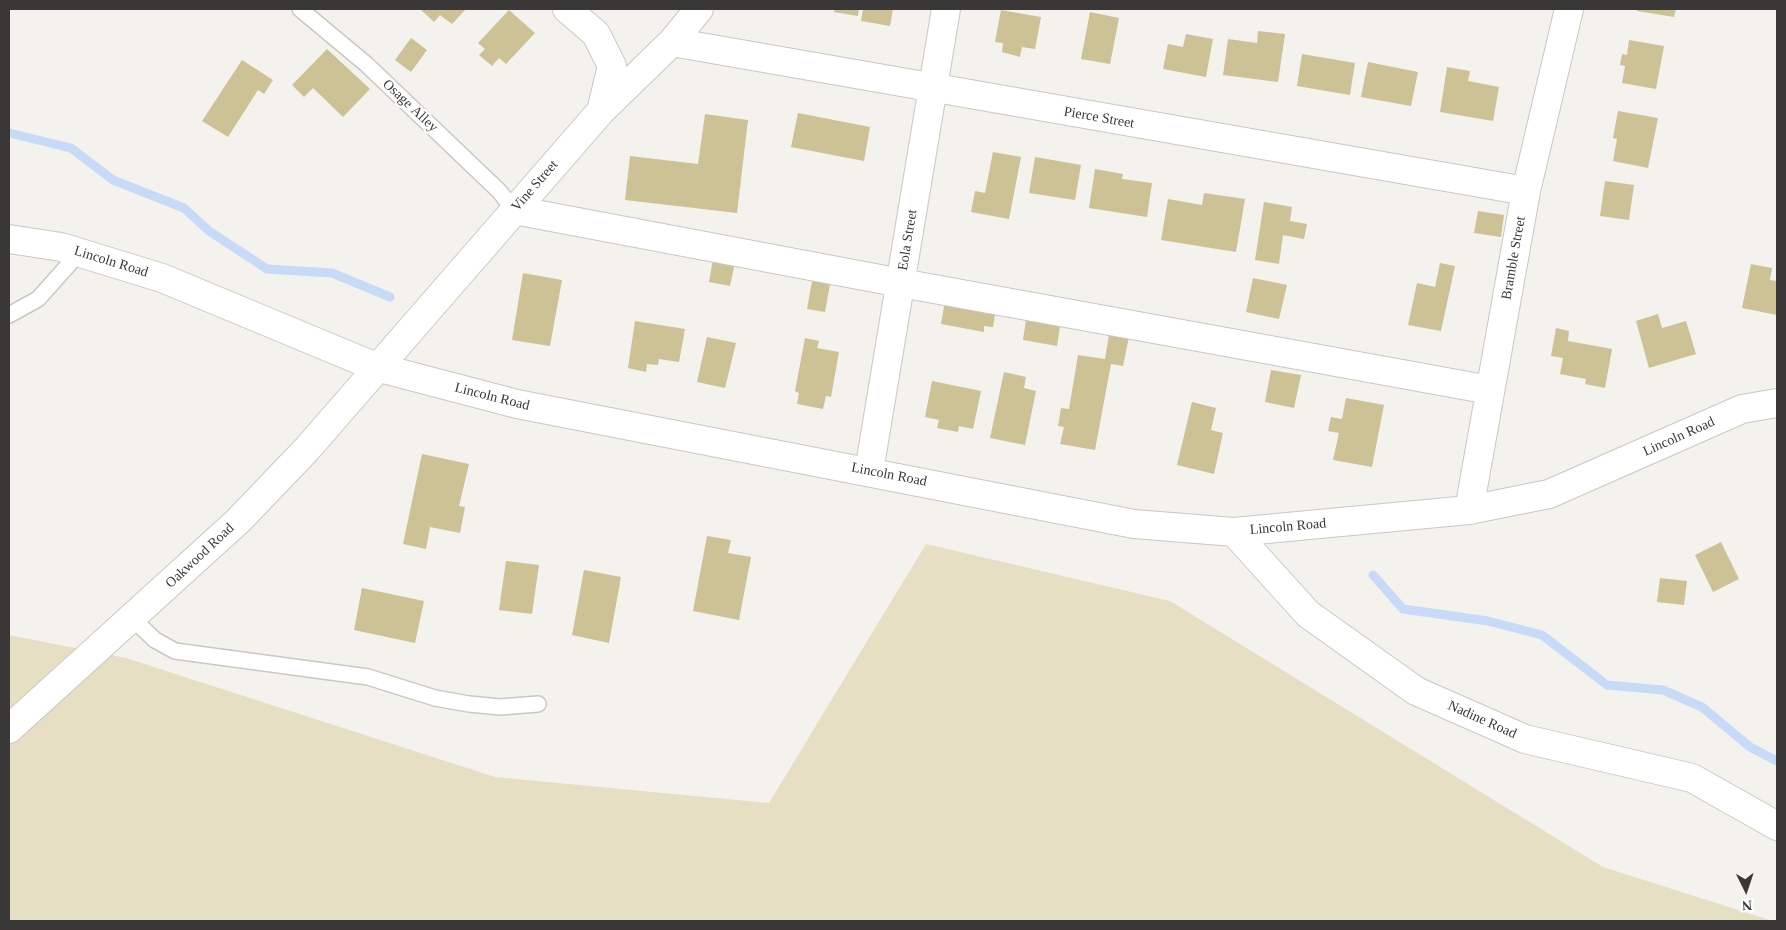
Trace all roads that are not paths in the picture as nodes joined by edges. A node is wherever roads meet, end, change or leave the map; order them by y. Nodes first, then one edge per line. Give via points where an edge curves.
1 (300, 9) edge
2 (567, 9) edge
3 (699, 9) edge
4 (946, 9) edge
5 (1567, 9) edge
6 (672, 42) junction
7 (933, 89) junction
8 (601, 111) junction
9 (1526, 191) junction
10 (514, 210) junction
11 (9, 239) edge
12 (79, 253) junction
13 (901, 283) junction
14 (9, 315) edge
15 (376, 367) junction
16 (1490, 390) junction
17 (1777, 403) edge
18 (869, 471) junction
19 (1469, 510) junction
20 (1234, 532) junction
21 (132, 618) junction
22 (538, 704) dead end
23 (9, 729) edge
24 (1777, 826) edge

1 - 10 lane, Osage Alley via 366,64 500,191
2 - 8 street via 596,34 612,66
3 - 6 street, Vine Street
4 - 7 street, Eola Street
5 - 9 street, Bramble Street
6 - 7 street, Pierce Street
6 - 8 street, Vine Street
7 - 9 street, Pierce Street
7 - 13 street, Eola Street
8 - 10 street, Vine Street
9 - 16 street, Bramble Street
10 - 13 street
10 - 15 street, Vine Street
11 - 12 street, Lincoln Road
12 - 14 lane via 38,299
12 - 15 street, Lincoln Road via 162,278
13 - 16 street
13 - 18 street, Eola Street
15 - 18 street, Lincoln Road via 517,404
15 - 21 street, Oakwood Road via 307,449 257,501
16 - 19 street, Bramble Street
17 - 19 street, Lincoln Road via 1742,409 1549,494
18 - 20 street, Lincoln Road via 1134,524
19 - 20 street, Lincoln Road
20 - 24 street, Nadine Road via 1308,614 1416,691 1525,739 1692,778
21 - 22 lane via 155,640 176,651 368,677 434,698 469,704 500,707
21 - 23 street, Oakwood Road

